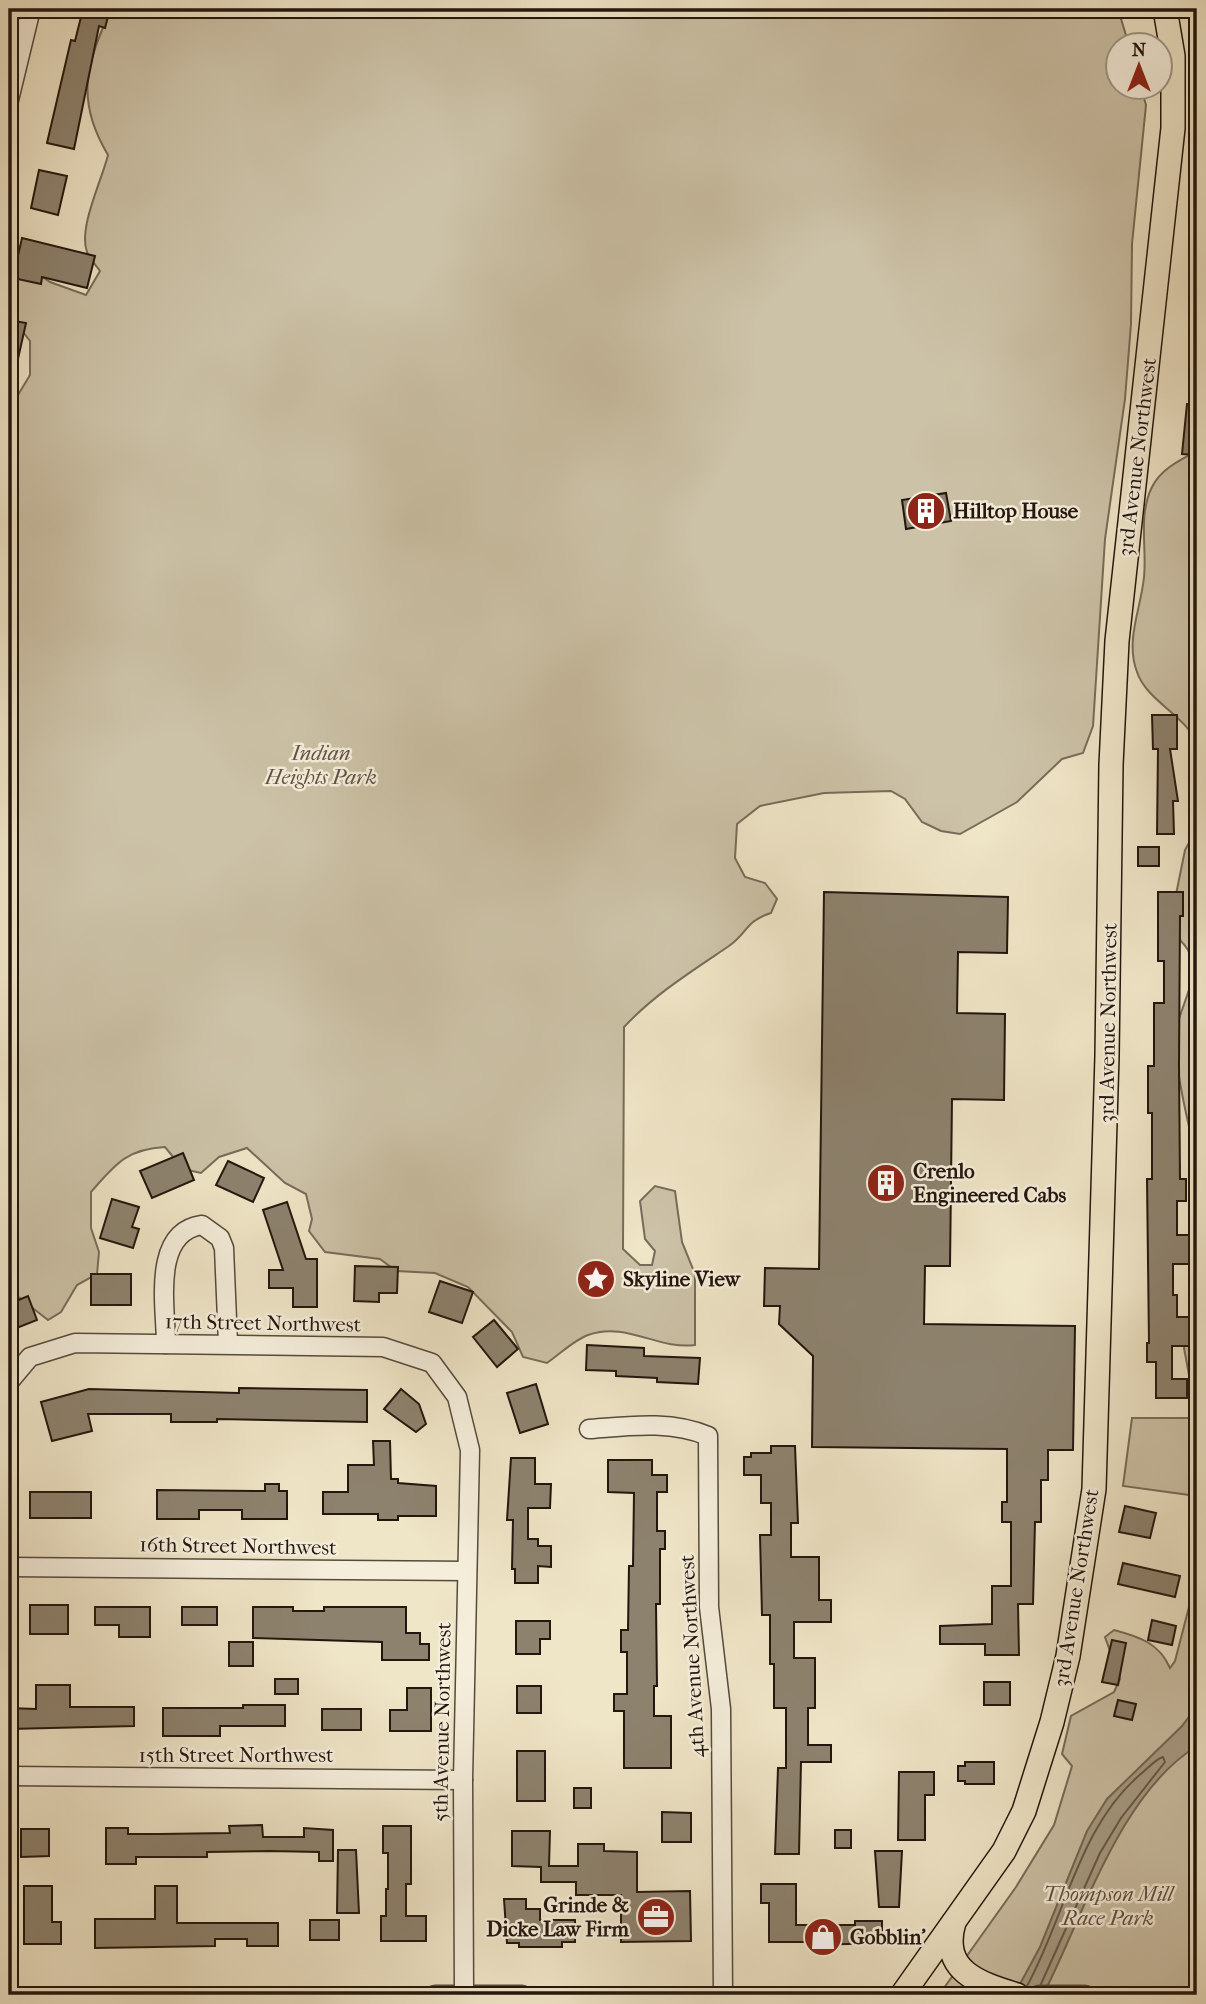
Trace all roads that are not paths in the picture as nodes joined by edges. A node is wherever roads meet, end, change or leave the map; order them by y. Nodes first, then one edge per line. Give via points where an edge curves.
1 (31, 9) edge
2 (1165, 9) edge
3 (9, 94) edge
4 (228, 1343) junction
5 (166, 1344) junction
6 (9, 1382) edge
7 (589, 1429) dead end
8 (470, 1450) joint
9 (9, 1567) edge
10 (467, 1571) junction
11 (9, 1776) edge
12 (463, 1780) junction
13 (954, 1920) junction
14 (435, 1995) edge
15 (464, 1995) edge
16 (522, 1995) edge
17 (723, 1995) edge
18 (902, 1995) edge
19 (1017, 1995) edge
20 (1039, 1995) edge
21 (1081, 1995) edge

1 - 3 street
2 - 13 main road, 3rd Avenue Northwest via 1173,56 1173,128 1121,587 1111,765 1094,1489 1068,1656 1038,1771 1004,1851
4 - 5 street, 17th Street Northwest
4 - 5 street via 224,1248 220,1238 202,1225 178,1237 167,1259
4 - 8 street, 17th Street Northwest via 383,1347 432,1363 457,1398
5 - 6 street, 17th Street Northwest via 75,1343 30,1357
7 - 17 street, 4th Avenue Northwest via 639,1425 691,1429 708,1436 709,1607 721,1709
8 - 10 street, 5th Avenue Northwest
9 - 10 street, 16th Street Northwest
10 - 12 street, 5th Avenue Northwest
11 - 12 street, 15th Street Northwest
12 - 15 street, 5th Avenue Northwest
13 - 18 main road, 3rd Avenue Northwest
13 - 19 main road via 950,1947 955,1962 982,1983
14 - 15 street
15 - 16 street
20 - 21 street

